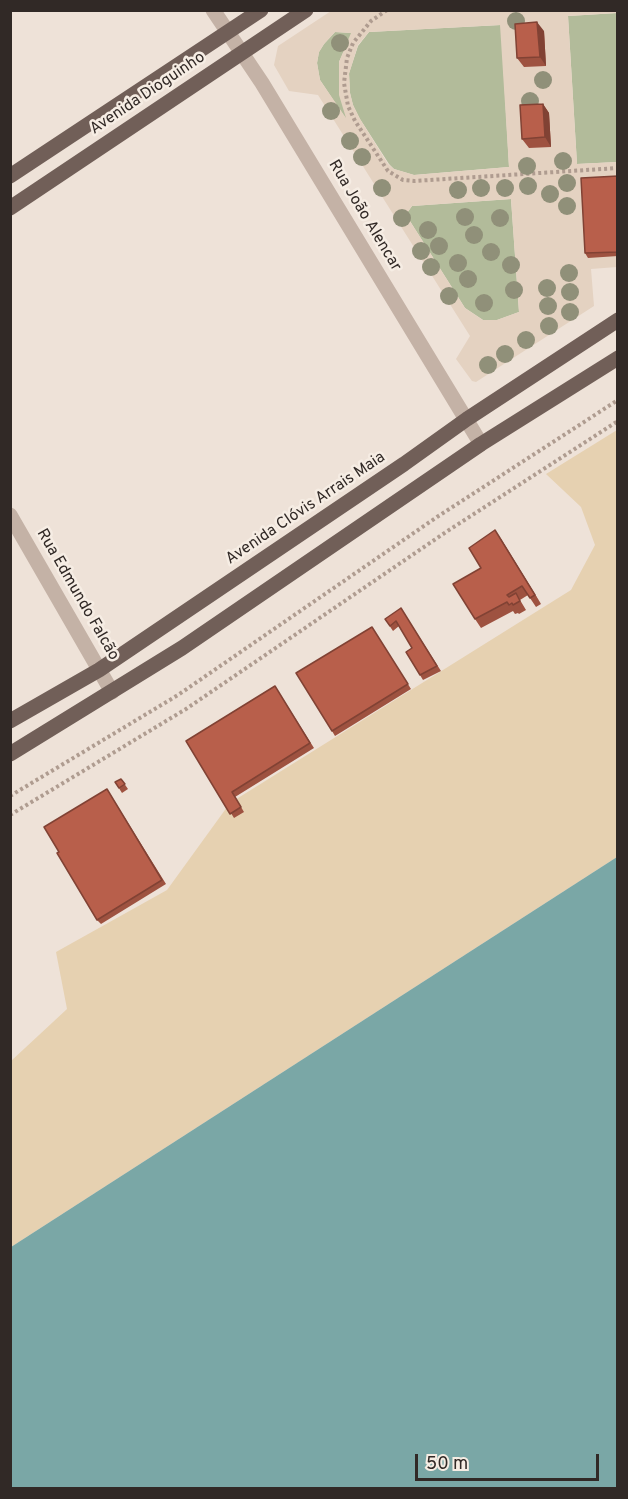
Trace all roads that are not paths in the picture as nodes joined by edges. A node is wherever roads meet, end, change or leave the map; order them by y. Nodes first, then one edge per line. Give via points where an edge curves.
1 (213, 10) edge
2 (261, 10) edge
3 (306, 10) edge
4 (228, 33) junction
5 (242, 54) junction
6 (10, 176) edge
7 (10, 208) edge
8 (618, 320) edge
9 (618, 358) edge
10 (467, 419) junction
11 (481, 444) junction
12 (10, 515) edge
13 (99, 670) junction
14 (112, 693) junction
15 (10, 721) edge
16 (10, 754) edge

1 - 4 street, Rua João Alencar
2 - 4 main road, Avenida Dioguinho
3 - 5 main road, Avenida Dioguinho
4 - 5 street, Rua João Alencar
4 - 6 main road, Avenida Dioguinho
5 - 7 main road, Avenida Dioguinho
5 - 10 street, Rua João Alencar
8 - 10 main road, Avenida Clóvis Arrais Maia
9 - 11 main road
10 - 11 street, Rua João Alencar
10 - 13 main road, Avenida Clóvis Arrais Maia
11 - 14 main road
12 - 13 street, Rua Edmundo Falcão
13 - 14 street, Rua Edmundo Falcão
13 - 15 main road, Avenida Clóvis Arrais Maia
14 - 16 main road

